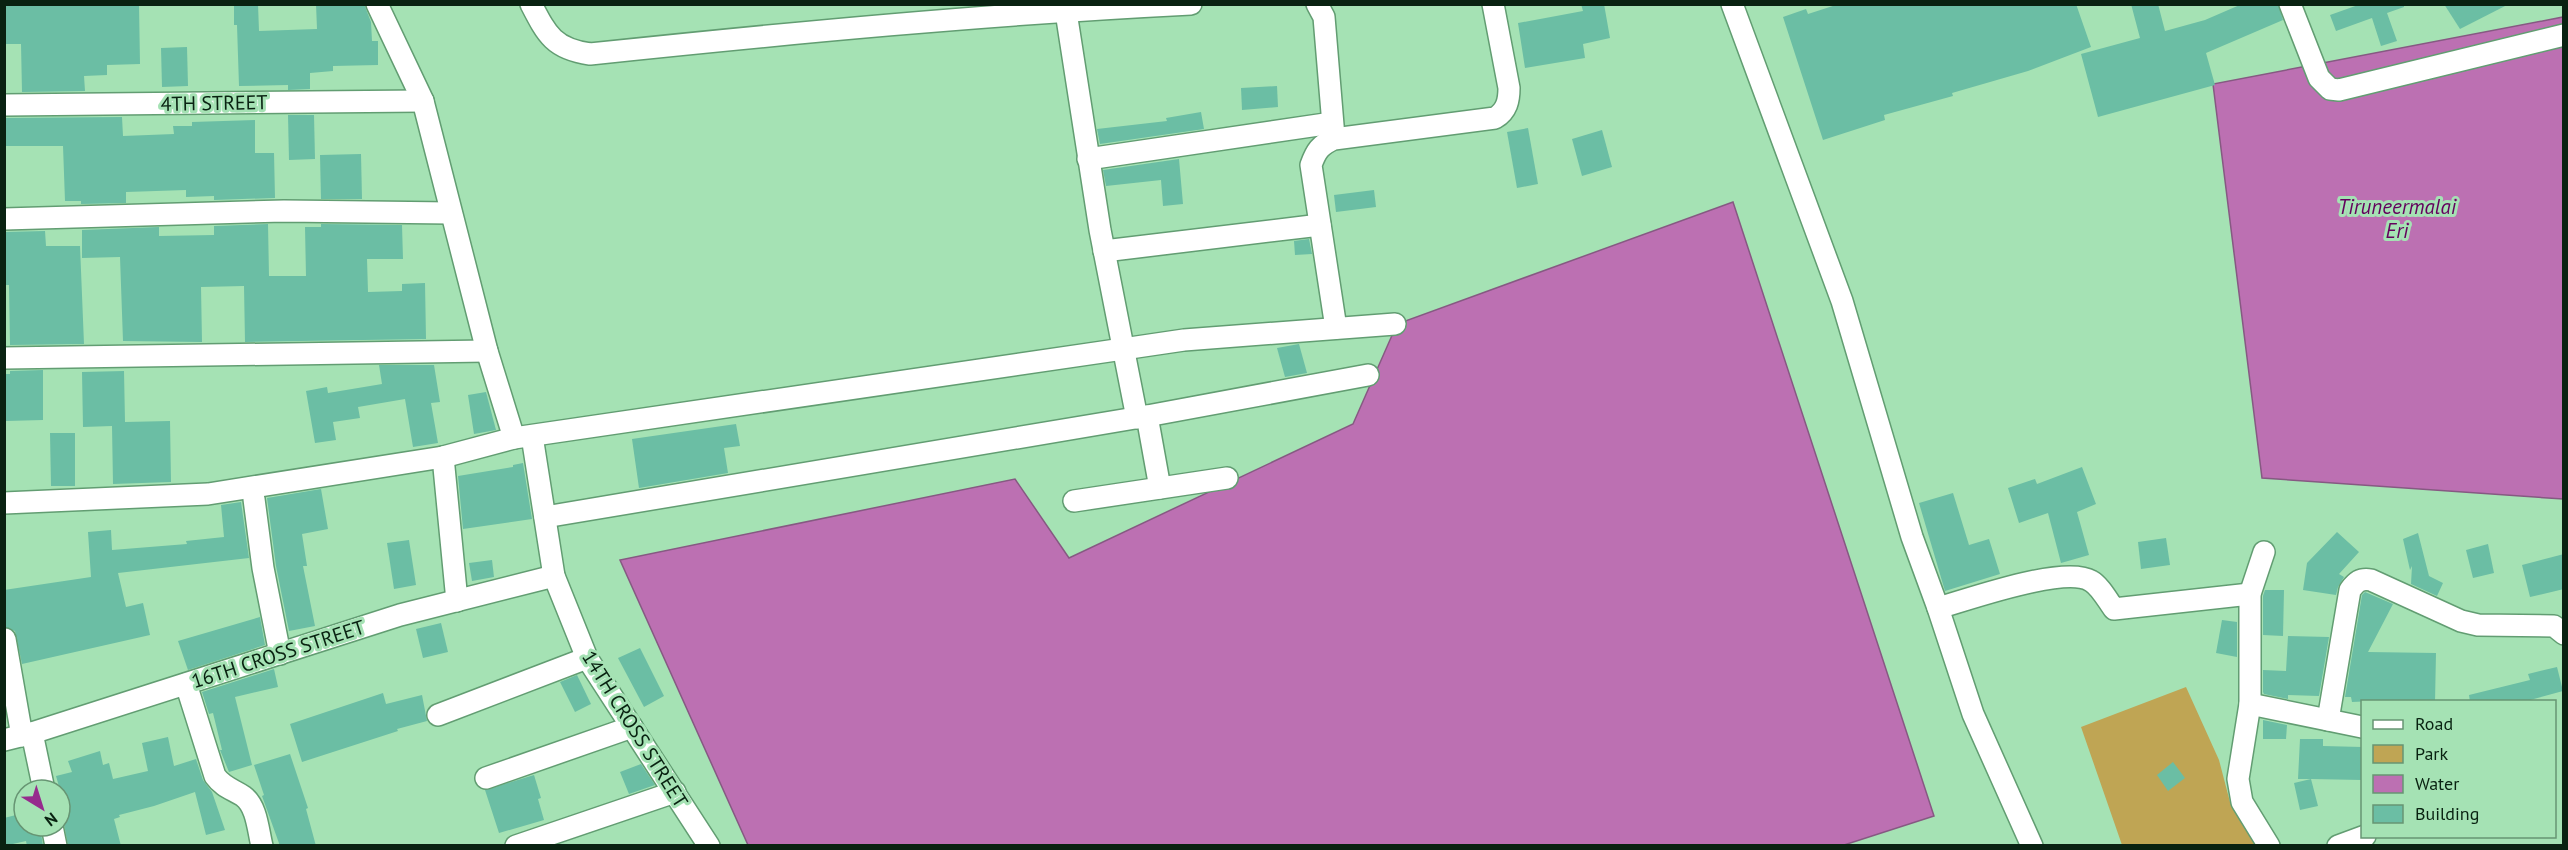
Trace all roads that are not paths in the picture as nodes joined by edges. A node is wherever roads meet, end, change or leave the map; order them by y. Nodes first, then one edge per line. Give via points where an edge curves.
1 (377, 4) edge
2 (531, 4) edge
3 (1191, 4) edge
4 (1317, 4) edge
5 (1493, 4) edge
6 (1732, 4) edge
7 (2290, 4) edge
8 (1114, 6) edge
9 (1066, 12) junction
10 (2564, 35) edge
11 (423, 101) junction
12 (4, 105) edge
13 (1333, 131) junction
14 (1088, 159) junction
15 (451, 213) junction
16 (4, 219) edge
17 (1320, 225) junction
18 (1104, 250) junction
19 (1395, 324) dead end
20 (1336, 328) junction
21 (1123, 349) junction
22 (487, 351) junction
23 (4, 358) edge
24 (1368, 375) dead end
25 (1142, 417) junction
26 (523, 437) junction
27 (443, 457) junction
28 (1227, 477) dead end
29 (1160, 488) junction
30 (254, 499) dead end
31 (1074, 501) dead end
32 (4, 503) edge
33 (545, 517) junction
34 (2264, 552) dead end
35 (554, 576) junction
36 (2250, 594) junction
37 (457, 601) junction
38 (1938, 608) junction
39 (2564, 634) edge
40 (6, 639) edge
41 (280, 654) junction
42 (587, 658) junction
43 (186, 684) junction
44 (2250, 704) junction
45 (438, 715) dead end
46 (2328, 720) junction
47 (632, 727) junction
48 (2361, 727) edge
49 (20, 736) edge
50 (39, 778) edge
51 (486, 778) dead end
52 (675, 792) junction
53 (2362, 838) edge
54 (262, 846) edge
55 (516, 846) edge
56 (709, 846) edge
57 (2032, 846) edge
58 (2269, 846) edge
59 (2338, 846) edge

1 - 11 street, 14TH CROSS STREET
2 - 9 street via 543,28 557,44 590,54 815,31
3 - 8 street
4 - 13 street via 1324,17
5 - 13 street via 1509,88 1509,100 1501,115
6 - 38 street via 1842,301 1912,537
7 - 10 street via 2319,78 2330,89
8 - 9 street
9 - 14 street
11 - 12 street, 4TH STREET
11 - 15 street, 14TH CROSS STREET
13 - 14 street
13 - 17 street via 1311,165
14 - 18 street
15 - 16 street via 284,211
15 - 22 street, 14TH CROSS STREET
17 - 18 street
17 - 20 street
18 - 21 street
19 - 20 street
20 - 21 street
21 - 25 street
21 - 26 street
22 - 23 street
22 - 26 street, 14TH CROSS STREET
24 - 25 street
25 - 29 street
25 - 33 street
26 - 27 street
26 - 33 street, 14TH CROSS STREET
27 - 32 street via 208,494
27 - 37 street
28 - 29 street
29 - 31 street
30 - 41 street via 262,568
33 - 35 street, 14TH CROSS STREET
34 - 36 street
35 - 37 street, 16TH CROSS STREET
35 - 42 street, 14TH CROSS STREET
36 - 38 street via 2114,609 2092,581 2075,575 2040,580
36 - 44 street
37 - 41 street, 16TH CROSS STREET
38 - 57 street via 1973,714
39 - 46 street via 2554,626 2478,625 2461,621 2363,579 2350,590
40 - 49 street
41 - 43 street, 16TH CROSS STREET
42 - 45 street
42 - 47 street, 14TH CROSS STREET
43 - 49 street, 16TH CROSS STREET
43 - 54 street via 215,776 222,786 250,803
44 - 46 street
44 - 58 street via 2238,779 2242,802
46 - 48 street
47 - 51 street
47 - 52 street, 14TH CROSS STREET
49 - 50 street
52 - 55 street
52 - 56 street, 14TH CROSS STREET
53 - 59 street

